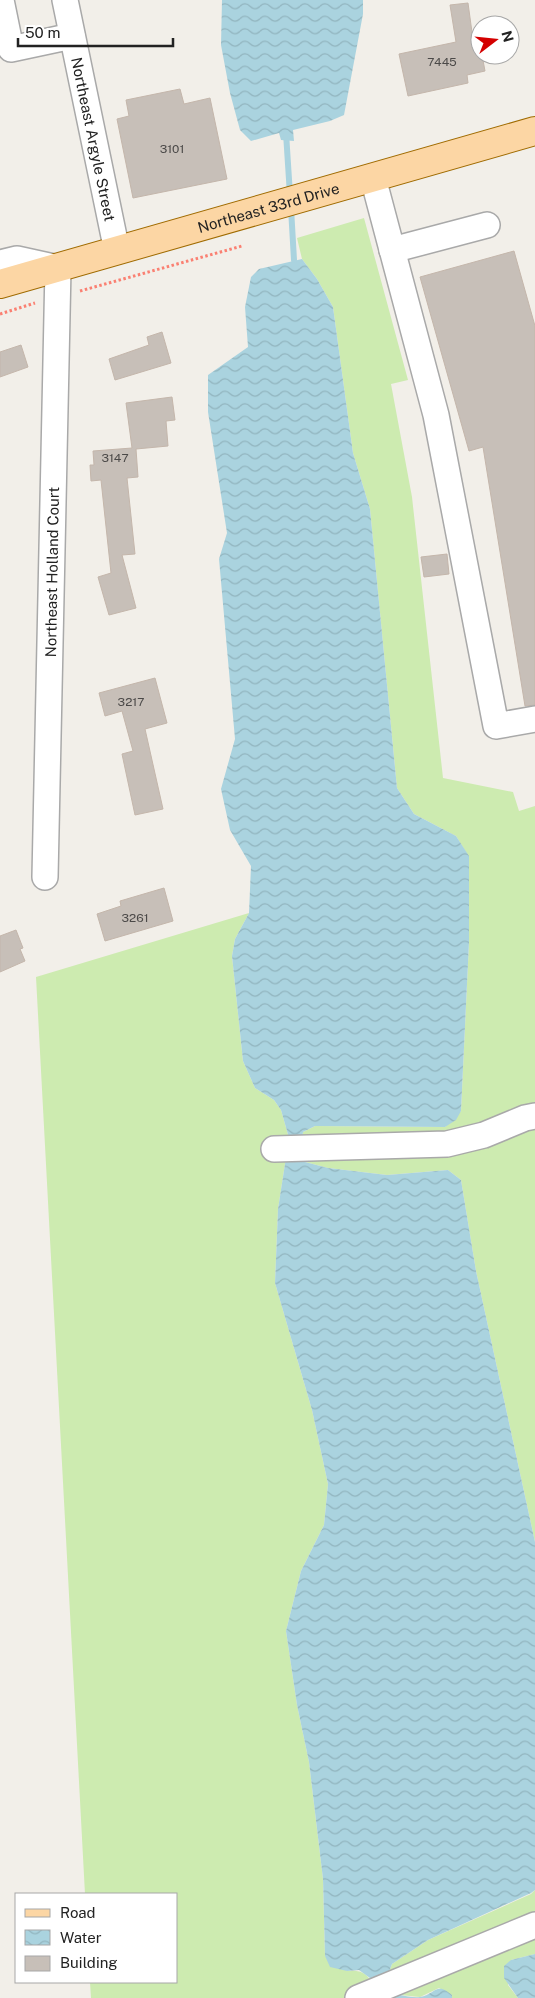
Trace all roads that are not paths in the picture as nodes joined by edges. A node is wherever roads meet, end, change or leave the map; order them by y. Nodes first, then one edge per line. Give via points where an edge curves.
1 (1, 0) edge
2 (65, 0) edge
3 (72, 36) junction
4 (535, 131) edge
5 (372, 178) junction
6 (488, 225) dead end
7 (392, 250) junction
8 (117, 251) junction
9 (58, 268) junction
10 (4, 279) edge
11 (535, 719) edge
12 (45, 877) dead end
13 (535, 1116) edge
14 (274, 1149) dead end
15 (535, 1925) edge
16 (363, 1996) edge

1 - 3 street via 12,49
2 - 3 street, Northeast Argyle Street
3 - 8 street, Northeast Argyle Street
4 - 5 main road, Northeast 33rd Drive
5 - 7 street
5 - 8 main road, Northeast 33rd Drive
6 - 7 street
7 - 11 street via 436,415 496,726
8 - 9 main road, Northeast 33rd Drive
9 - 10 main road, Northeast 33rd Drive
9 - 12 street, Northeast Holland Court
13 - 14 street via 484,1135 447,1144
15 - 16 street

